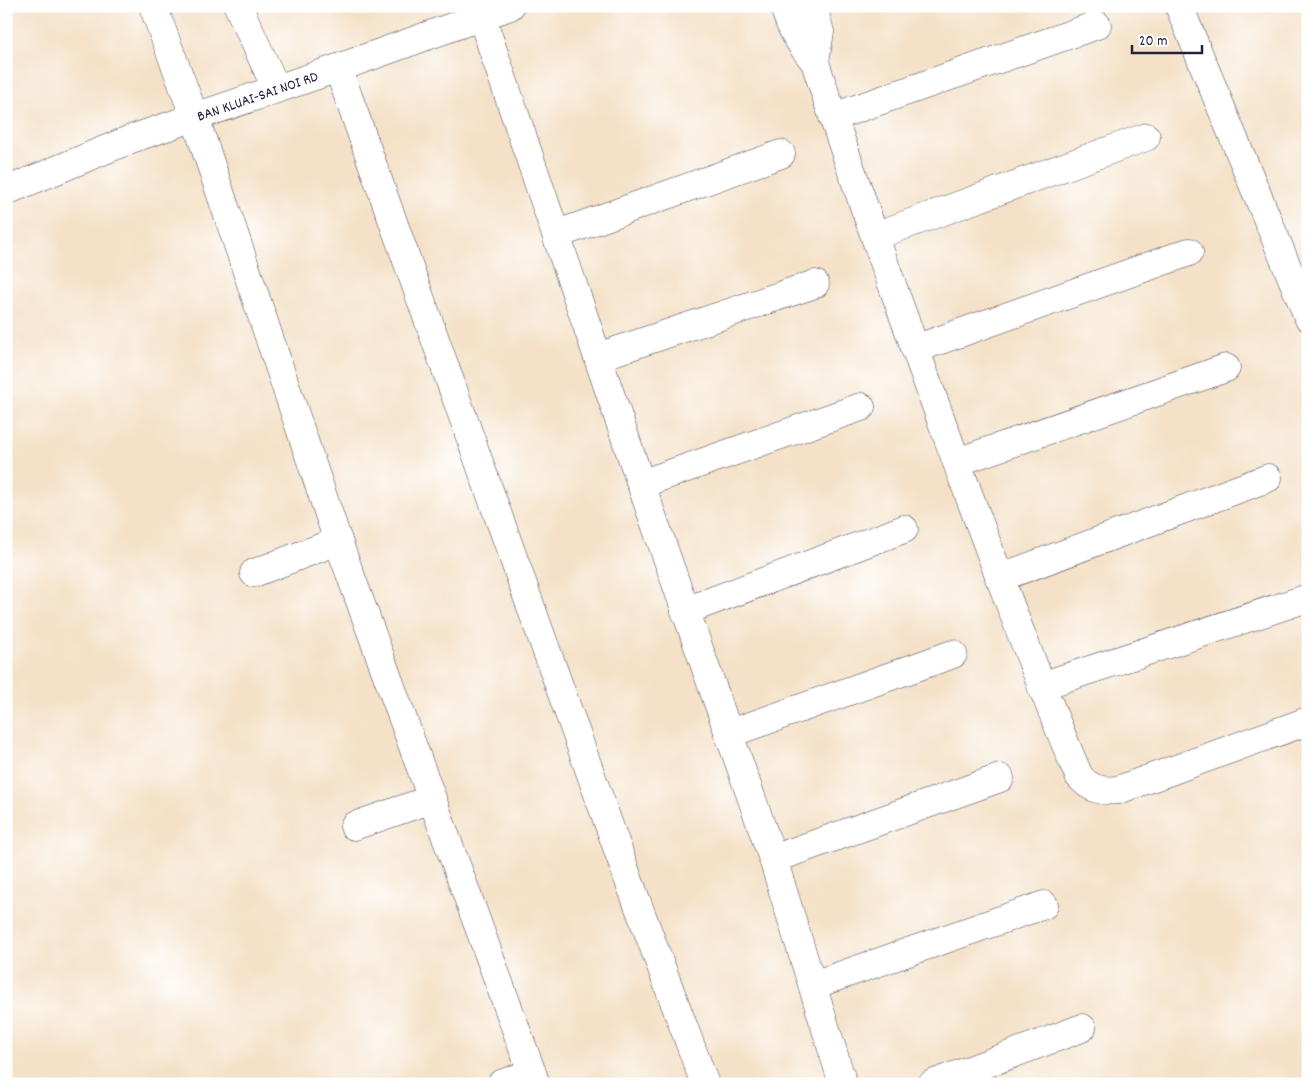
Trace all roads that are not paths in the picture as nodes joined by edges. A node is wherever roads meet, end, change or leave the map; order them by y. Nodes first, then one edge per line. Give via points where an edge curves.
1 (153, 6) edge
2 (238, 6) edge
3 (510, 6) edge
4 (784, 6) edge
5 (813, 6) edge
6 (1179, 6) edge
7 (482, 18) junction
8 (1097, 25) dead end
9 (815, 62) junction
10 (338, 68) junction
11 (276, 88) junction
12 (833, 117) junction
13 (195, 118) junction
14 (1146, 137) dead end
15 (781, 154) dead end
16 (6, 191) edge
17 (558, 234) junction
18 (875, 236) junction
19 (1189, 252) dead end
20 (815, 284) dead end
21 (1308, 317) edge
22 (916, 349) junction
23 (598, 357) junction
24 (1226, 368) dead end
25 (861, 408) dead end
26 (956, 462) junction
27 (1268, 478) dead end
28 (641, 484) junction
29 (904, 529) dead end
30 (338, 541) junction
31 (254, 573) dead end
32 (999, 578) junction
33 (1308, 598) edge
34 (685, 611) junction
35 (953, 654) dead end
36 (1040, 686) junction
37 (1308, 721) edge
38 (728, 734) junction
39 (1000, 778) dead end
40 (432, 799) junction
41 (354, 826) dead end
42 (773, 859) junction
43 (1044, 905) dead end
44 (813, 985) junction
45 (1082, 1028) dead end
46 (534, 1078) edge
47 (501, 1084) edge
48 (705, 1084) edge
49 (842, 1084) edge
50 (932, 1084) edge

1 - 13 street
2 - 11 street
3 - 7 street, BAN KLUAI-SAI NOI RD
4 - 9 street via 788,24
5 - 9 street via 820,32
6 - 21 street
7 - 10 street, BAN KLUAI-SAI NOI RD
7 - 17 street
8 - 12 street
9 - 12 street
10 - 11 street, BAN KLUAI-SAI NOI RD
10 - 48 street via 628,881
11 - 13 street, BAN KLUAI-SAI NOI RD
12 - 18 street
13 - 16 street, BAN KLUAI-SAI NOI RD via 131,139
13 - 30 street
14 - 18 street
15 - 17 street
17 - 23 street
18 - 22 street
19 - 22 street
20 - 23 street
22 - 26 street
23 - 28 street
24 - 26 street
25 - 28 street
26 - 32 street
27 - 32 street
28 - 34 street
29 - 34 street
30 - 31 street
30 - 40 street
32 - 36 street
33 - 36 street
34 - 38 street
35 - 38 street
36 - 37 street via 1078,776 1103,792 1118,790
38 - 42 street
39 - 42 street
40 - 41 street
40 - 46 street
42 - 44 street
43 - 44 street
44 - 49 street
45 - 50 street
46 - 47 street

